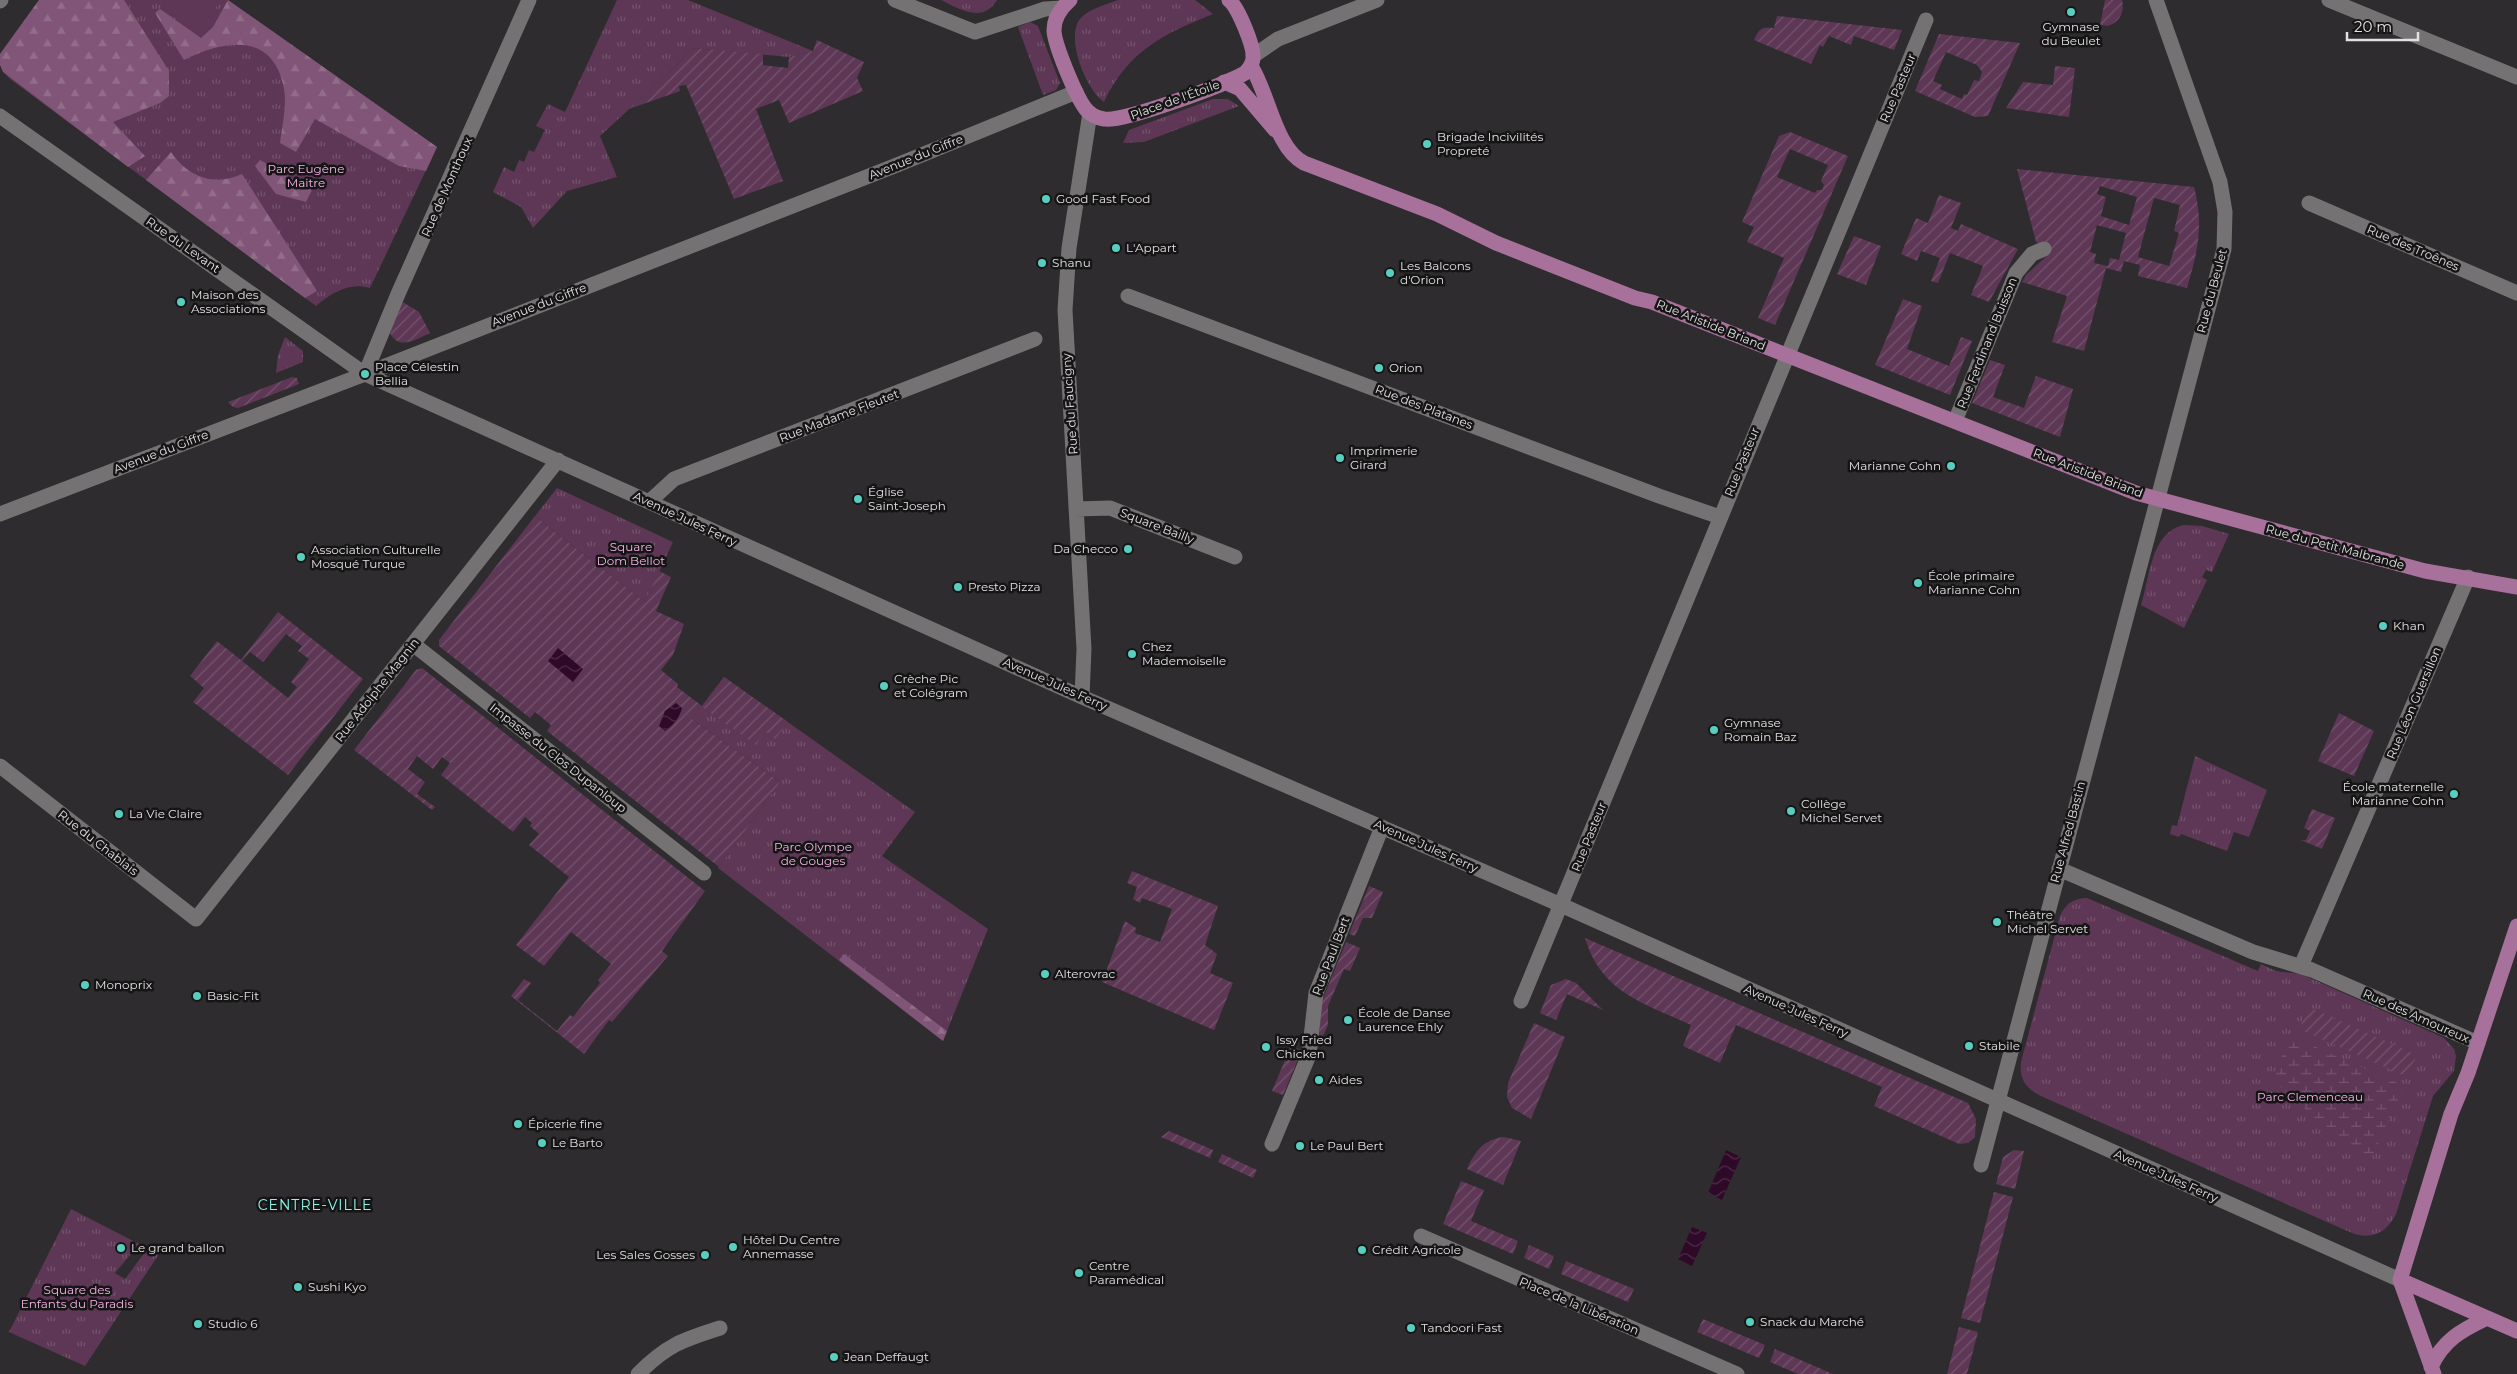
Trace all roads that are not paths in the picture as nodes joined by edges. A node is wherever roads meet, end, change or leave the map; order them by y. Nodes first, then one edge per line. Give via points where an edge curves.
1 (530, 0) edge
2 (895, 0) edge
3 (1025, 0) edge
4 (1229, 0) edge
5 (1377, 0) edge
6 (2156, 0) edge
7 (2329, 0) edge
8 (1061, 7) edge
9 (1039, 11) junction
10 (1926, 20) dead end
11 (1252, 61) junction
12 (2517, 77) edge
13 (1224, 82) junction
14 (1076, 92) junction
15 (1090, 113) junction
16 (0, 116) edge
17 (1279, 134) junction
18 (2309, 202) dead end
19 (2044, 249) dead end
20 (2517, 293) edge
21 (1128, 296) dead end
22 (1035, 339) dead end
23 (1786, 355) junction
24 (365, 374) junction
25 (1955, 421) junction
26 (558, 460) junction
27 (2156, 498) junction
28 (649, 502) junction
29 (1076, 509) junction
30 (0, 514) edge
31 (1720, 517) junction
32 (1235, 557) dead end
33 (2468, 577) junction
34 (2517, 587) edge
35 (413, 644) junction
36 (1082, 697) junction
37 (0, 766) edge
38 (1382, 827) junction
39 (2059, 869) junction
40 (704, 872) dead end
41 (1561, 905) junction
42 (196, 919) joint
43 (2517, 926) edge
44 (2301, 966) junction
45 (1522, 1001) dead end
46 (2478, 1043) junction
47 (1997, 1102) junction
48 (1272, 1144) dead end
49 (1980, 1165) dead end
50 (1421, 1236) dead end
51 (2400, 1280) junction
52 (2487, 1318) junction
53 (720, 1328) dead end
54 (2517, 1331) edge
55 (2433, 1370) edge
56 (638, 1374) edge
57 (1738, 1374) edge

1 - 24 street, Rue de Monthoux
2 - 9 street via 975,32
3 - 9 street
4 - 11 main road via 1237,11
5 - 11 street via 1278,39
6 - 27 street, Rue du Beulet via 2220,182 2226,220 2221,258
7 - 12 street
8 - 9 street
8 - 14 main road via 1056,40
10 - 23 street, Rue Pasteur
11 - 13 main road, Place de l'Étoile via 1245,73
11 - 17 main road, Rue Aristide Briand
13 - 15 main road, Place de l'Étoile via 1129,117 1107,120
13 - 17 main road, Rue Aristide Briand via 1240,89
14 - 15 main road
14 - 24 street, Avenue du Giffre
15 - 29 street, Rue du Faucigny via 1066,284 1065,328
16 - 24 street, Rue du Levant
17 - 23 main road, Rue Aristide Briand via 1291,154 1304,163 1437,214 1496,243
18 - 20 street, Rue des Troênes
19 - 25 street, Rue Ferdinand Buisson via 2032,254 2016,273
21 - 31 street, Rue des Platanes
22 - 28 street, Rue Madame Fleutet via 674,479
23 - 25 main road, Rue Aristide Briand
23 - 31 street, Rue Pasteur
24 - 26 street, Avenue Jules Ferry
24 - 30 street, Avenue du Giffre
25 - 27 main road, Rue Aristide Briand via 2128,490
26 - 28 street, Avenue Jules Ferry
26 - 35 street, Rue Adolphe Magnin
27 - 33 main road, Rue du Petit Malbrande via 2425,571
27 - 39 street, Rue Alfred Bastin
28 - 36 street, Avenue Jules Ferry
29 - 32 street, Square Bailly via 1110,508
29 - 36 street, Rue du Faucigny via 1085,663
31 - 41 street, Rue Pasteur
33 - 34 main road, Rue du Petit Malbrande
33 - 44 street, Rue Léon Guersillon
35 - 40 street, Impasse du Clos Dupanloup
35 - 42 street, Rue Adolphe Magnin
36 - 38 street, Avenue Jules Ferry
37 - 42 street, Rue du Chablais
38 - 41 street, Avenue Jules Ferry
38 - 48 street, Rue Paul Bert via 1316,993 1309,1055
39 - 44 street, Rue des Amoureux via 2253,952
39 - 47 street, Rue Alfred Bastin
41 - 45 street, Rue Pasteur
41 - 47 street, Avenue Jules Ferry
43 - 46 main road
44 - 46 street, Rue des Amoureux
46 - 51 main road, Rue des Amoureux via 2451,1114
47 - 49 street, Rue Alfred Bastin
47 - 51 street, Avenue Jules Ferry
50 - 57 street, Place de la Libération
51 - 52 main road, Avenue Jules Ferry
51 - 55 main road
52 - 54 main road, Avenue Jules Ferry
52 - 55 main road via 2452,1337 2436,1356
53 - 56 street via 675,1343

